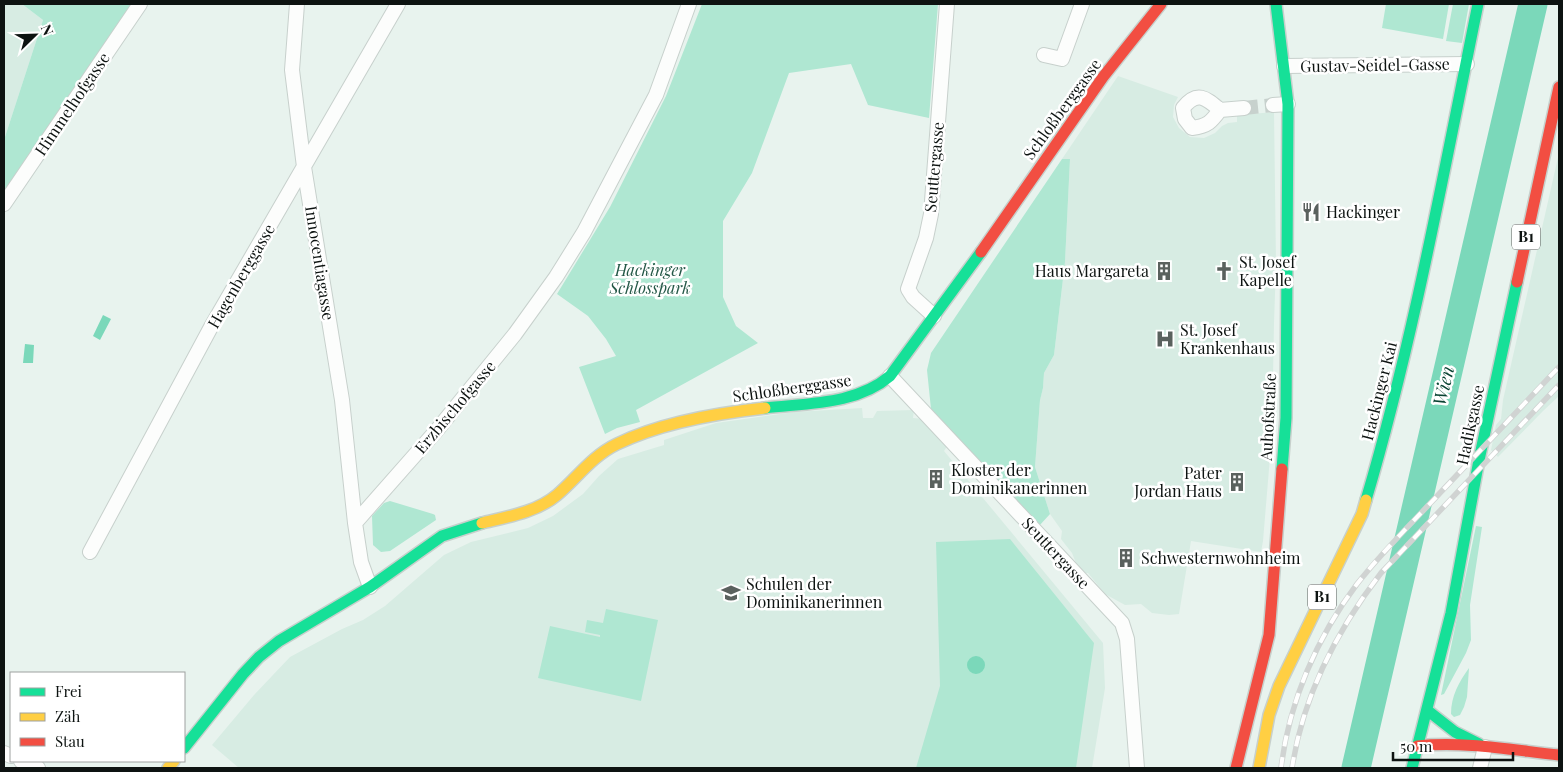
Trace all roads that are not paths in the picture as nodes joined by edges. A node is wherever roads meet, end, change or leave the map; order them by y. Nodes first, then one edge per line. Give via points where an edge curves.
1 (140, 4) edge
2 (298, 4) edge
3 (398, 4) edge
4 (689, 4) edge
5 (947, 4) edge
6 (1082, 4) edge
7 (1161, 4) edge
8 (1276, 4) edge
9 (1478, 4) edge
10 (1044, 55) dead end
11 (1466, 64) junction
12 (1284, 66) junction
13 (1559, 87) edge
14 (1288, 104) junction
15 (1273, 106) tunnel mouth
16 (1244, 108) tunnel mouth
17 (1220, 110) dead end
18 (304, 167) junction
19 (4, 204) edge
20 (934, 316) junction
21 (890, 376) junction
22 (355, 523) junction
23 (90, 552) dead end
24 (370, 587) junction
25 (1427, 710) junction
26 (1417, 746) junction
27 (185, 747) edge
28 (1485, 747) junction
29 (1559, 755) edge
30 (23, 762) edge
31 (38, 768) edge
32 (1137, 768) edge
33 (1236, 768) edge
34 (1259, 768) edge
35 (1412, 768) edge
36 (1480, 768) edge

1 - 19 street, Himmelhofgasse
2 - 18 street, Innocentiagasse via 292,70
3 - 18 street, Hagenberggasse
4 - 22 street, Erzbischofgasse via 656,95 584,232 556,276 515,334 443,423
5 - 20 street, Seuttergasse via 931,214 908,289
6 - 10 street via 1062,59
7 - 20 street, Schloßberggasse via 1129,43
8 - 12 street, Auhofstraße
9 - 11 street, Hackinger Kai / B1
11 - 12 street, Gustav-Seidel-Gasse
11 - 34 street, Hackinger Kai / B1 via 1401,378 1388,426 1362,514 1279,686 1269,715
12 - 14 street, Auhofstraße
13 - 25 street, Hadikgasse / B1 via 1479,460 1451,613
14 - 15 street
14 - 33 street, Auhofstraße via 1286,418 1269,635
16 - 17 street
18 - 22 street, Innocentiagasse via 342,400
18 - 23 street, Hagenberggasse via 211,328
20 - 21 street, Schloßberggasse
21 - 24 street, Schloßberggasse via 870,390 850,398 728,412 636,435 605,450 542,505 442,536
21 - 32 street, Seuttergasse via 1122,623 1127,640
22 - 24 street via 361,562
24 - 27 street via 279,641 259,657
25 - 26 street, Hadikgasse / B1
25 - 28 street via 1455,732
26 - 28 street
26 - 35 street, Hadikgasse / B1
28 - 29 street
28 - 36 street
30 - 31 street

